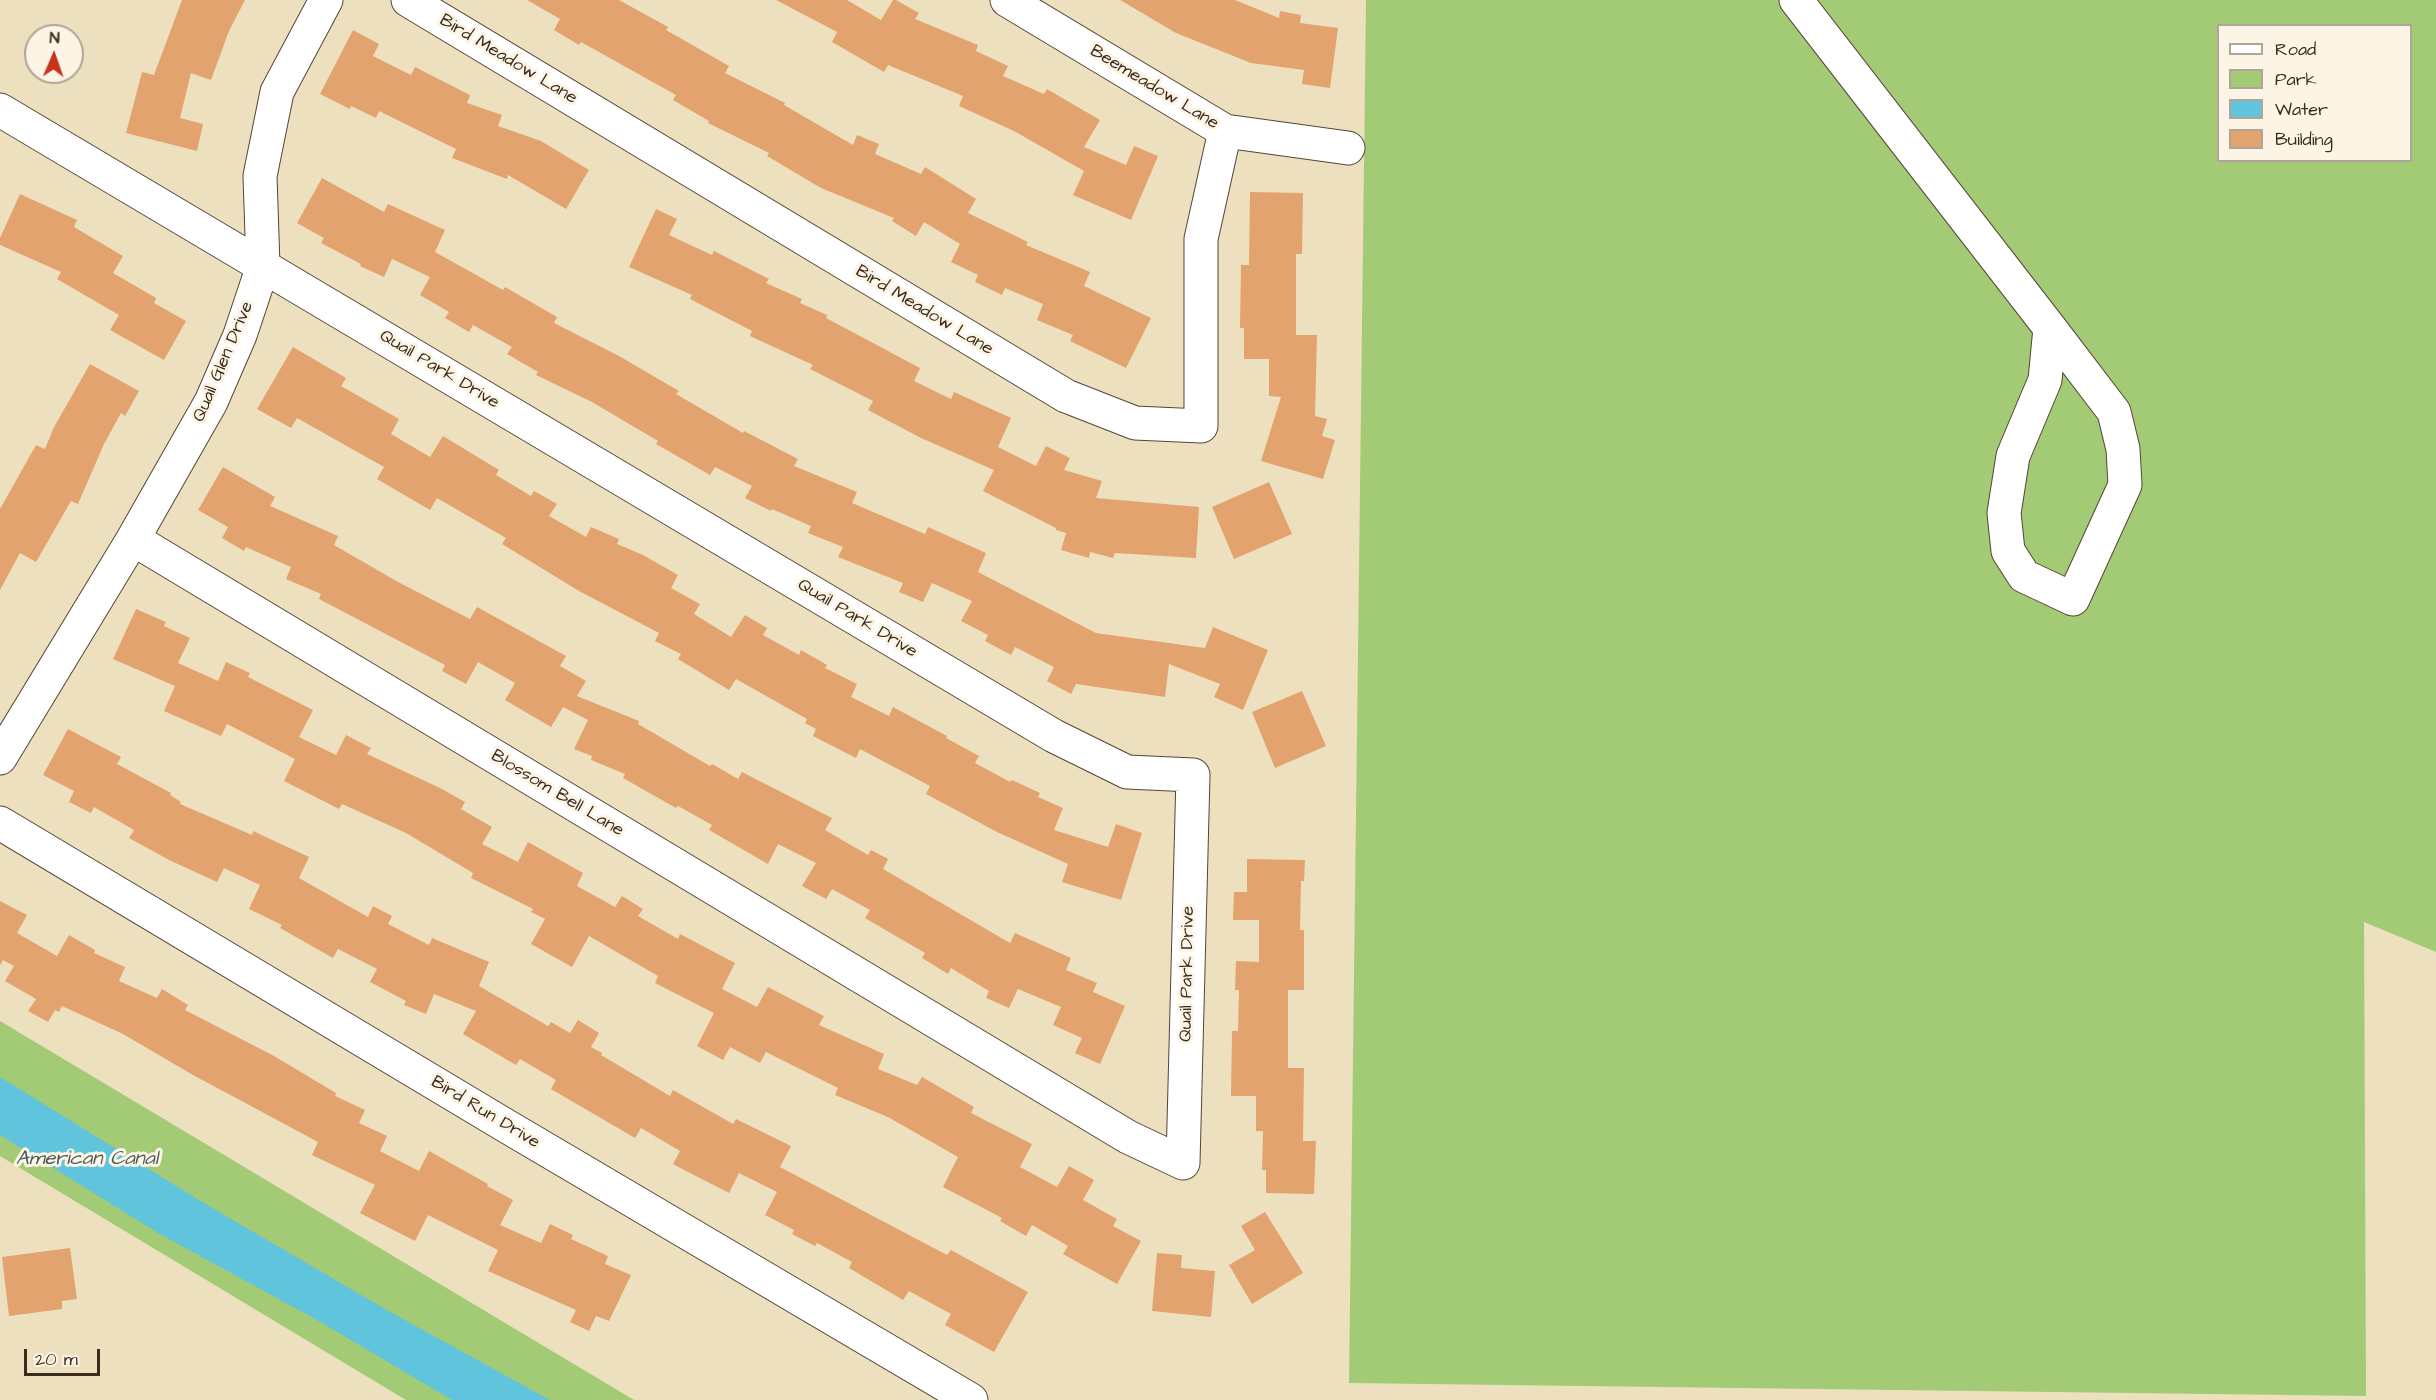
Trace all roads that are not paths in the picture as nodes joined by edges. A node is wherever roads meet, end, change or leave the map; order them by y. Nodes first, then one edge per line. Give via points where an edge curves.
1 (326, 0) edge
2 (408, 0) edge
3 (1007, 0) edge
4 (1796, 0) edge
5 (0, 110) edge
6 (1225, 131) junction
7 (1348, 148) dead end
8 (263, 266) junction
9 (2050, 328) junction
10 (133, 539) junction
11 (0, 758) edge
12 (0, 823) edge
13 (982, 1049) joint
14 (971, 1400) edge

1 - 8 street, Quail Glen Drive via 277,92 260,176
2 - 6 street, Bird Meadow Lane via 1066,396 1135,423 1201,426 1201,239
3 - 6 street, Beemeadow Lane
4 - 9 street
5 - 8 street, Quail Park Drive
6 - 7 street, Beemeadow Lane
8 - 10 street, Quail Glen Drive via 240,335 211,402
8 - 13 street, Quail Park Drive via 1054,736 1127,772 1193,775 1183,1163 1128,1137
9 - 9 street via 2114,412 2123,449 2125,485 2073,599 2024,576 2008,551 2004,513 2013,456 2045,380
10 - 11 street, Quail Glen Drive
10 - 13 street, Blossom Bell Lane
12 - 14 street, Bird Run Drive

